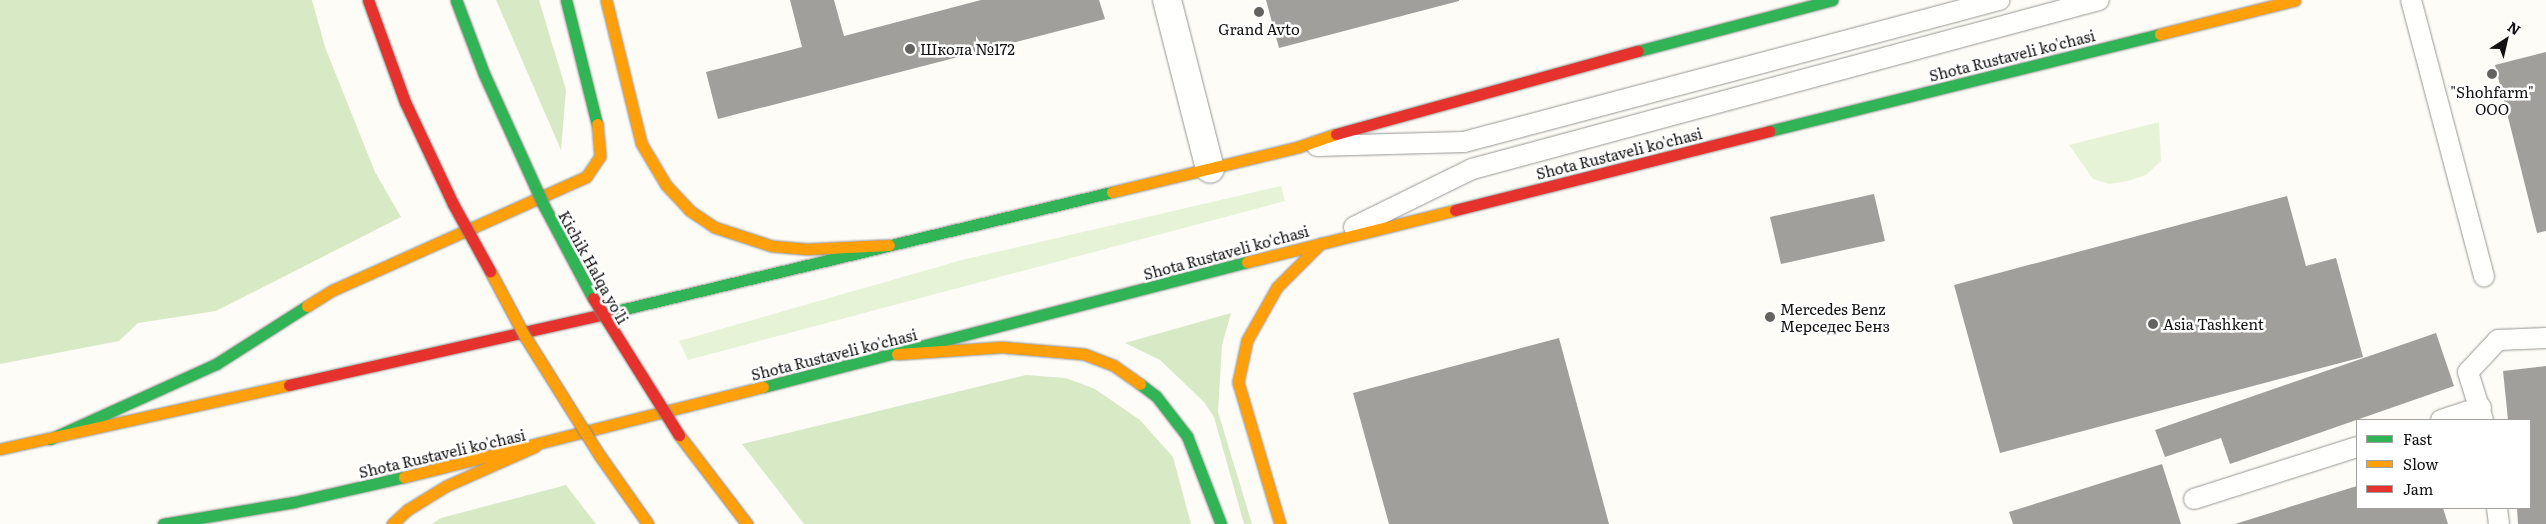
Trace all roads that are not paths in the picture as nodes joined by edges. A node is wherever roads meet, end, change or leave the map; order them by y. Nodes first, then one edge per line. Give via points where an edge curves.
1 (368, 0) edge
2 (456, 0) edge
3 (566, 0) edge
4 (606, 0) edge
5 (1167, 0) edge
6 (1832, 0) edge
7 (1999, 0) edge
8 (2099, 0) edge
9 (2295, 0) edge
10 (2411, 0) edge
11 (1298, 147) junction
12 (1210, 169) junction
13 (1321, 243) junction
14 (889, 245) junction
15 (2484, 276) dead end
16 (2546, 338) edge
17 (898, 354) junction
18 (2482, 414) edge
19 (2449, 419) edge
20 (50, 439) junction
21 (536, 446) junction
22 (2356, 447) edge
23 (0, 449) edge
24 (2194, 499) dead end
25 (2496, 509) edge
26 (163, 524) edge
27 (392, 524) edge
28 (648, 524) edge
29 (748, 524) edge
30 (1221, 524) edge
31 (1280, 524) edge
32 (2499, 524) edge

1 - 28 main road, bridge via 404,102 453,204 524,335 600,456
2 - 29 main road, Kichik Halqa yo'li, bridge via 484,74 544,206 602,315 665,416
3 - 20 main road via 601,140 600,156 586,177 333,290 216,364
4 - 14 main road via 641,143 666,186 689,210 714,227 772,246
5 - 12 street
6 - 11 main road via 1374,121
7 - 11 lane via 1464,142
8 - 13 lane via 1472,169
9 - 13 main road, Shota Rustaveli ko'chasi
10 - 15 lane
11 - 12 main road
12 - 14 main road
13 - 17 main road, Shota Rustaveli ko'chasi
13 - 31 main road via 1277,287 1247,340 1238,382
14 - 20 main road via 473,345
16 - 18 lane via 2498,340 2468,372
17 - 21 main road, Shota Rustaveli ko'chasi
17 - 30 main road via 1002,347 1084,354 1112,365 1156,396 1187,436
18 - 19 lane
20 - 23 main road
21 - 26 main road, Shota Rustaveli ko'chasi via 294,502
21 - 27 main road via 446,486 406,510
22 - 24 lane
25 - 32 lane

